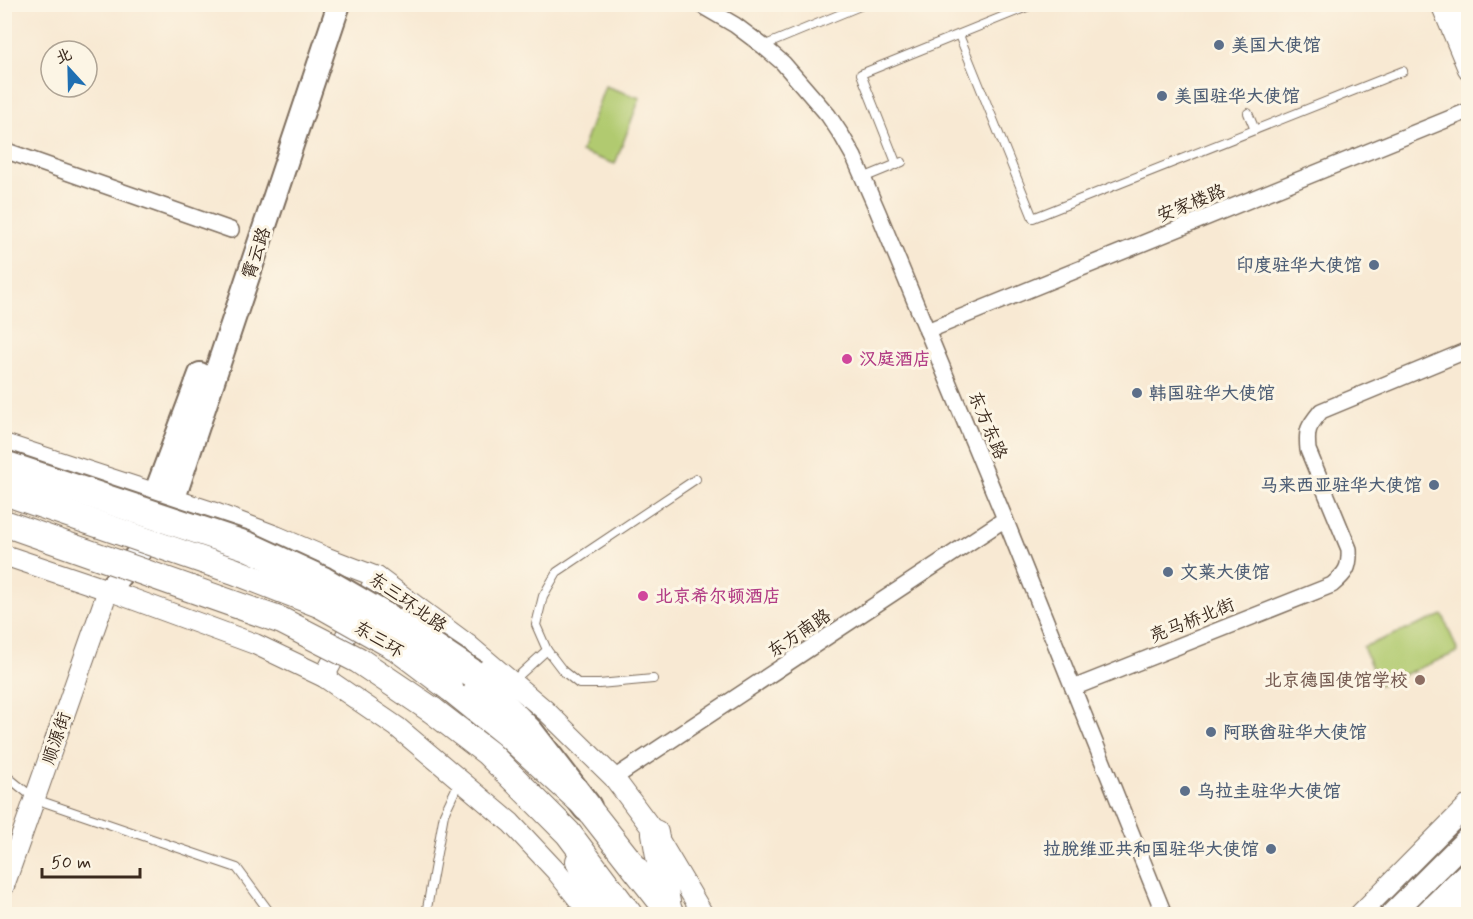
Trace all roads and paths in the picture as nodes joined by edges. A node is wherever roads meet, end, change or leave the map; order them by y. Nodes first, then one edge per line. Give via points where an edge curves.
1 (324, 4) edge
2 (339, 4) edge
3 (699, 4) edge
4 (865, 4) edge
5 (1034, 4) edge
6 (1441, 4) edge
7 (1458, 4) edge
8 (1468, 27) edge
9 (959, 35) junction
10 (763, 46) junction
11 (1468, 69) edge
12 (1402, 71) dead end
13 (1468, 111) edge
14 (1248, 113) dead end
15 (1255, 130) junction
16 (4, 150) edge
17 (863, 178) junction
18 (231, 230) dead end
19 (927, 331) junction
20 (1468, 350) edge
21 (5, 444) edge
22 (4, 465) edge
23 (696, 479) dead end
24 (4, 492) edge
25 (164, 497) junction
26 (4, 504) edge
27 (1005, 519) junction
28 (4, 523) edge
29 (136, 550) junction
30 (4, 555) edge
31 (377, 577) junction
32 (108, 590) junction
33 (547, 650) junction
34 (324, 677) junction
35 (652, 679) dead end
36 (462, 681) junction
37 (511, 682) junction
38 (1073, 688) junction
39 (4, 774) edge
40 (614, 778) junction
41 (460, 780) junction
42 (35, 799) junction
43 (1468, 806) edge
44 (587, 807) joint
45 (568, 832) junction
46 (655, 833) junction
47 (1468, 838) edge
48 (1468, 872) edge
49 (1422, 885) junction
50 (4, 886) edge
51 (1468, 898) edge
52 (1439, 912) edge
53 (670, 913) edge
54 (271, 915) edge
55 (426, 915) edge
56 (591, 915) edge
57 (599, 915) edge
58 (629, 915) edge
59 (704, 915) edge
60 (1164, 915) edge
61 (1360, 915) edge
62 (1392, 915) edge

1 - 25 main road, 霄云路
2 - 25 main road, 霄云路
3 - 10 street, 东方东路
4 - 10 lane
5 - 9 lane
6 - 11 street
7 - 8 street
9 - 15 lane via 1033,218
9 - 17 lane via 861,74 900,164
10 - 17 street, 东方东路 via 828,115
12 - 15 lane
13 - 19 street, 安家楼路
14 - 15 lane
16 - 18 street
17 - 19 street, 东方东路
19 - 27 street, 东方东路
20 - 38 street, 亮马桥北街 via 1321,411 1311,423 1306,435 1308,450 1349,549 1350,561 1344,574 1332,585
21 - 25 street, 东三环北路
22 - 36 highway, bridge via 247,546 323,581 404,628
23 - 33 lane via 557,572 543,596 536,625
24 - 36 highway, 东三环, bridge via 321,605
25 - 29 main road
25 - 31 street, 东三环北路
26 - 29 street
27 - 38 street, 东方东路
27 - 40 street, 东方南路
28 - 45 highway, 东三环, bridge via 282,621 358,660 488,753
29 - 32 main road
30 - 32 street
31 - 34 street
31 - 37 street, 东三环北路
32 - 34 street via 255,644
32 - 42 street, 顺源街
33 - 35 lane via 579,684
33 - 37 lane
34 - 41 street via 397,727
36 - 44 highway via 529,732
37 - 40 street, 东三环北路
38 - 60 street, 东方东路
39 - 42 lane
40 - 46 street, 东三环北路
41 - 55 lane via 444,814
41 - 56 street via 511,823
42 - 50 street, 顺源街
42 - 54 lane via 237,868
43 - 61 street
44 - 53 highway
45 - 57 highway
45 - 58 highway, 东三环
46 - 53 highway
46 - 59 street, 东三环北路
47 - 49 main road
48 - 52 main road
49 - 52 street
49 - 62 main road
51 - 52 street

